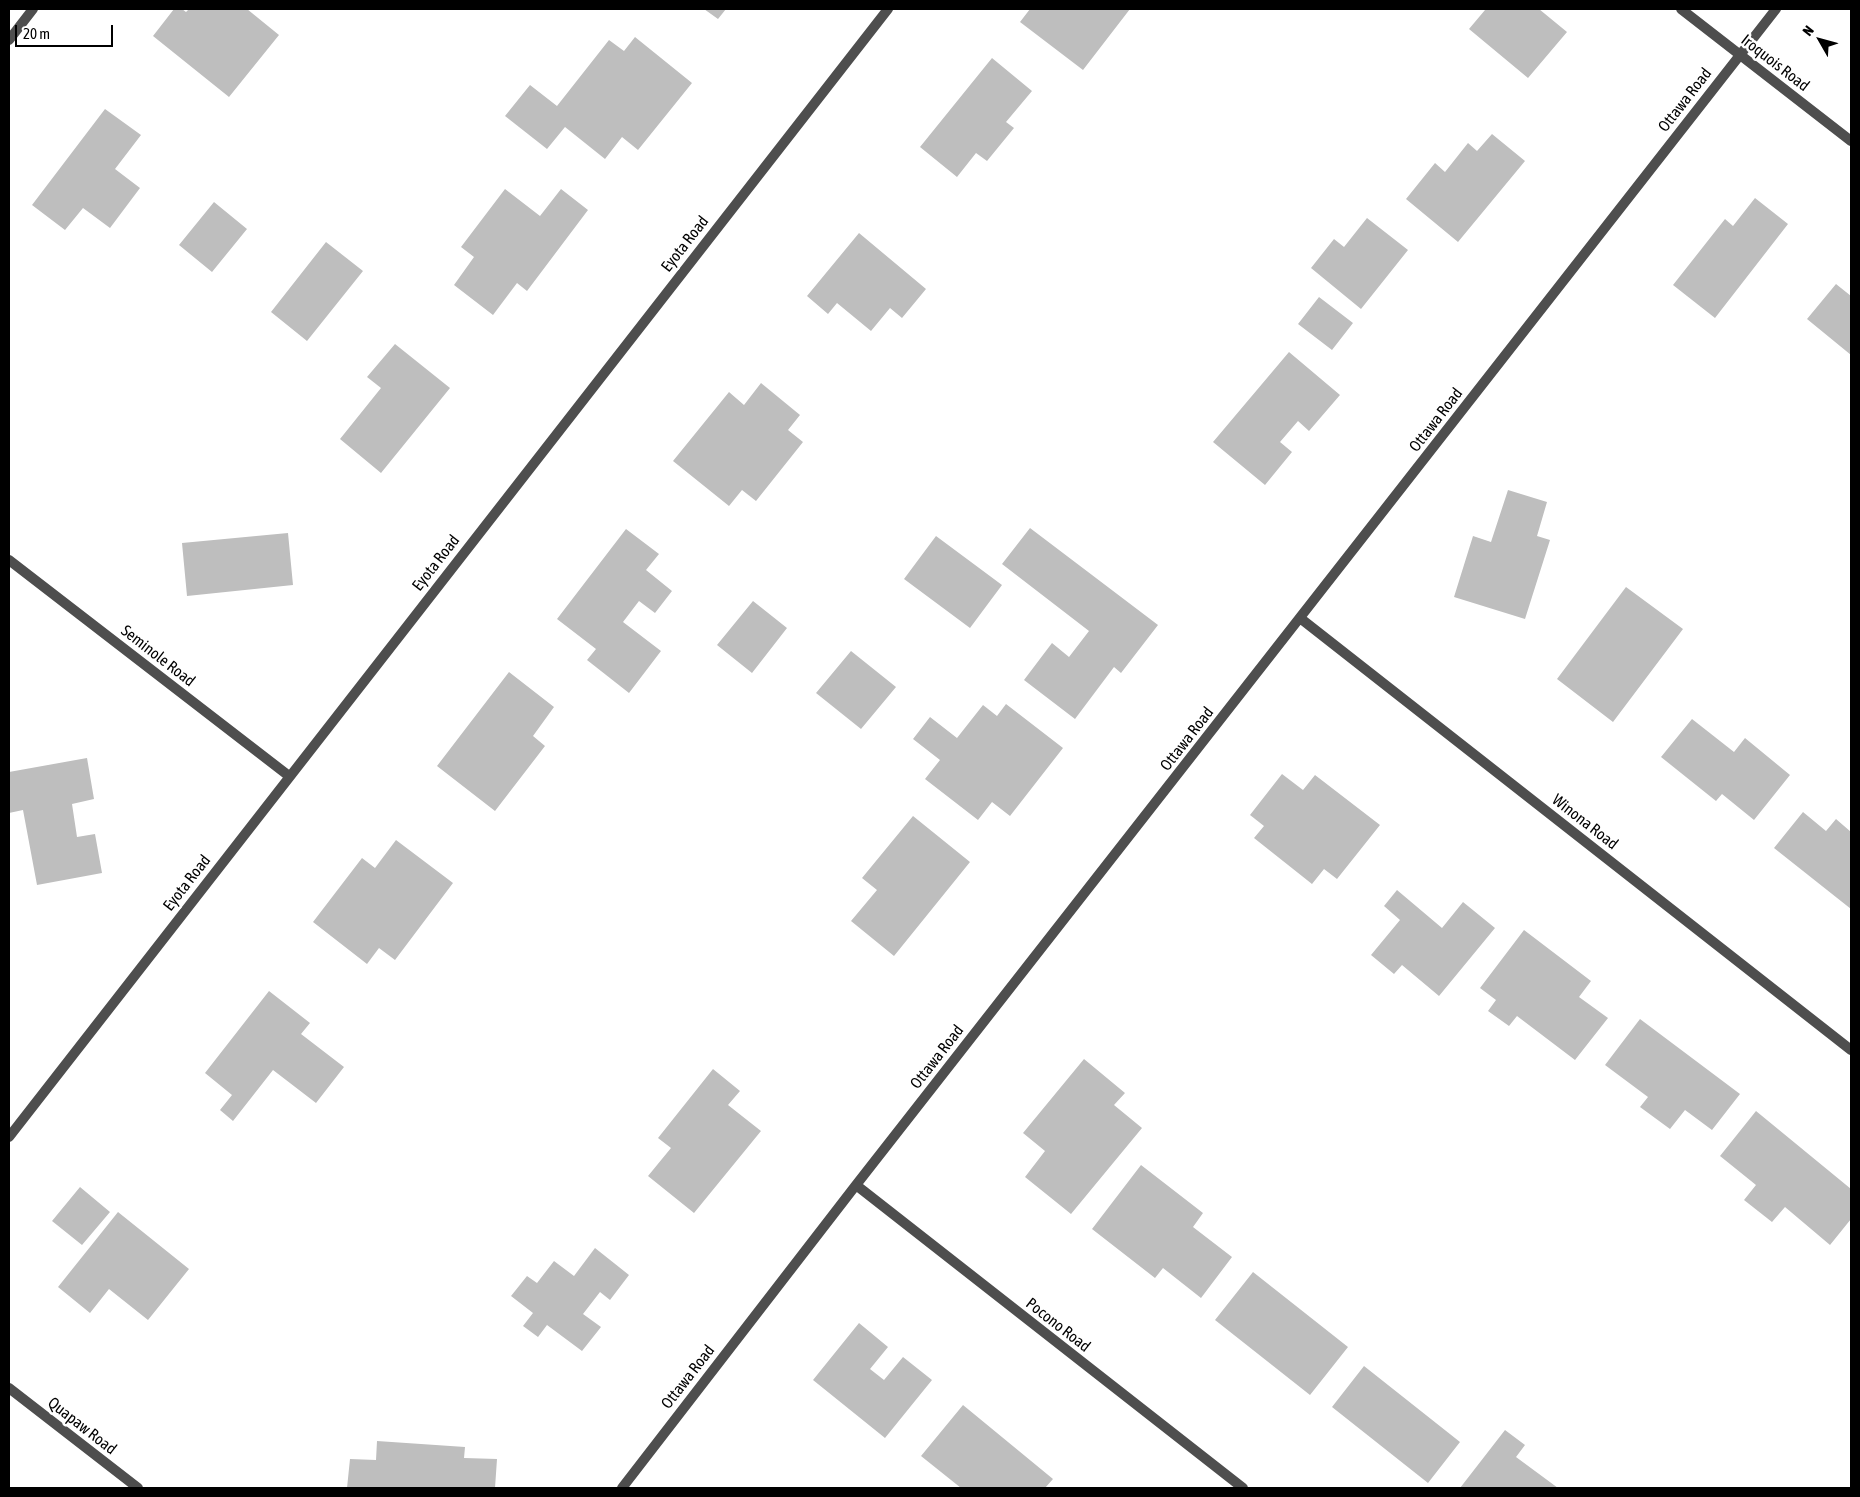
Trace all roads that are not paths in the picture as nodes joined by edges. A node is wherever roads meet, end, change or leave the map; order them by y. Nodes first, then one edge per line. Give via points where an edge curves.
1 (33, 9) edge
2 (888, 9) edge
3 (1681, 9) edge
4 (1776, 9) edge
5 (9, 40) edge
6 (1740, 55) junction
7 (1851, 141) edge
8 (9, 560) edge
9 (1300, 618) junction
10 (289, 776) junction
11 (1851, 1050) edge
12 (9, 1137) edge
13 (856, 1185) junction
14 (9, 1388) edge
15 (138, 1488) edge
16 (622, 1488) edge
17 (1243, 1488) edge

1 - 5 street
2 - 10 street, Eyota Road
3 - 6 street, Iroquois Road
4 - 6 street, Ottawa Road
6 - 7 street, Iroquois Road
6 - 9 street, Ottawa Road
8 - 10 street, Seminole Road
9 - 11 street, Winona Road
9 - 13 street, Ottawa Road
10 - 12 street, Eyota Road
13 - 16 street, Ottawa Road
13 - 17 street, Pocono Road
14 - 15 street, Quapaw Road

